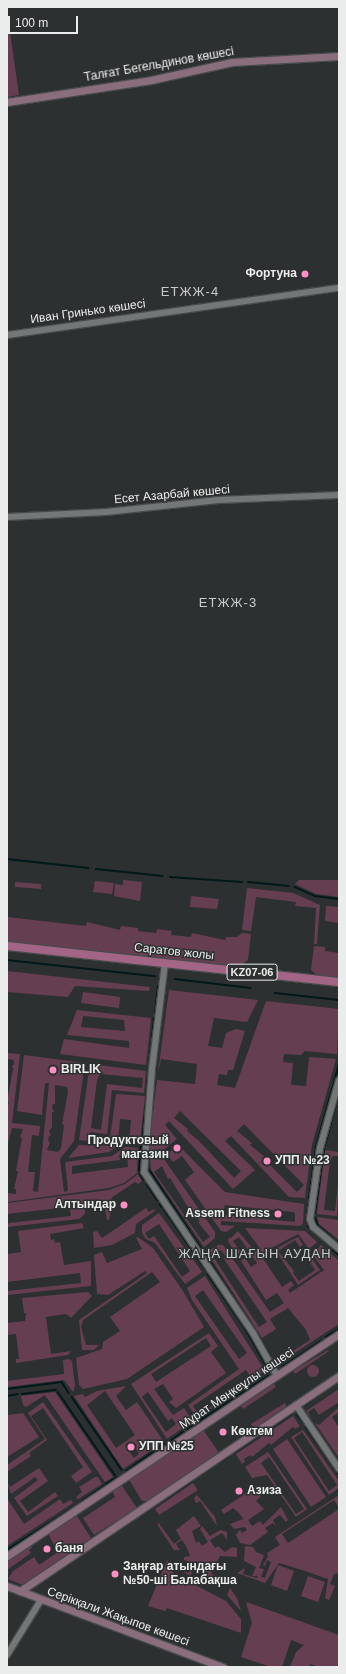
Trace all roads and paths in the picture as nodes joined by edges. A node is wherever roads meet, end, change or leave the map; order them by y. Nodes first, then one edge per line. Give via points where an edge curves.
1 (339, 56) edge
2 (7, 102) edge
3 (339, 288) edge
4 (7, 335) edge
5 (339, 495) edge
6 (7, 517) edge
7 (7, 946) edge
8 (7, 950) edge
9 (165, 965) junction
10 (339, 982) edge
11 (339, 986) edge
12 (339, 1080) edge
13 (339, 1249) edge
14 (339, 1334) edge
15 (277, 1376) junction
16 (339, 1376) edge
17 (296, 1405) junction
18 (339, 1469) edge
19 (7, 1556) edge
20 (7, 1586) edge
21 (20, 1591) junction
22 (41, 1600) junction
23 (7, 1654) edge
24 (223, 1667) edge

1 - 2 main road, Талғат Бегельдинов көшесі via 232,62 151,80
3 - 4 street, Иван Гринько көшесі
5 - 6 street, Есет Азарбай көшесі via 218,500 106,512
7 - 9 main road, Саратов жолы / KZ07-06
8 - 9 main road, Саратов жолы / KZ07-06
9 - 10 main road, Саратов жолы / KZ07-06
9 - 11 main road, Саратов жолы / KZ07-06
9 - 15 street via 152,1069 144,1172 253,1333
12 - 13 street via 320,1148 310,1219 313,1227
14 - 15 main road, Мұрат Мөңкеұлы көшесі
15 - 19 main road, Мұрат Мөңкеұлы көшесі
16 - 17 main road
17 - 18 street
17 - 21 main road
20 - 21 main road, Серікқали Жақыпов көшесі
21 - 22 main road, Серікқали Жақыпов көшесі
22 - 23 street
22 - 24 main road, Серікқали Жақыпов көшесі

